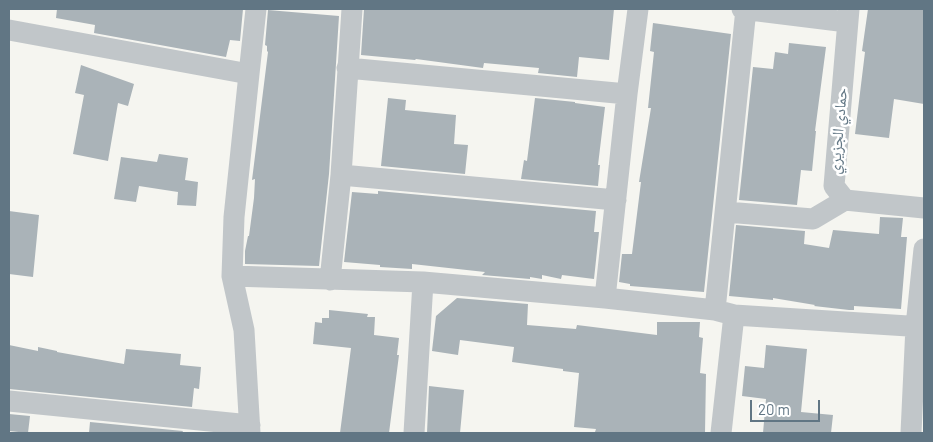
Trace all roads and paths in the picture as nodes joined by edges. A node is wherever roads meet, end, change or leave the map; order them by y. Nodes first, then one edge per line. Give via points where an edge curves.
1 (256, 9) edge
2 (352, 9) edge
3 (638, 9) edge
4 (744, 9) edge
5 (848, 16) edge
6 (9, 30) edge
7 (347, 68) junction
8 (249, 74) junction
9 (627, 94) junction
10 (341, 175) junction
11 (616, 200) junction
12 (845, 200) junction
13 (924, 208) edge
14 (726, 212) junction
15 (924, 249) edge
16 (232, 276) junction
17 (330, 280) junction
18 (422, 282) junction
19 (605, 298) junction
20 (725, 313) junction
21 (920, 327) edge
22 (9, 402) edge
23 (250, 429) edge
24 (414, 433) edge
25 (721, 433) edge
26 (911, 433) edge

1 - 8 street
2 - 7 street
3 - 9 street
4 - 5 street
4 - 14 street
5 - 12 street, حمادي الجزيري via 834,186
6 - 8 street
7 - 9 street
7 - 10 street
8 - 16 street via 234,217
9 - 11 street
10 - 11 street
10 - 17 street
11 - 19 street
12 - 13 street
12 - 14 street via 813,219
14 - 20 street
15 - 21 street
16 - 17 street
16 - 23 street via 244,330
17 - 18 street
18 - 19 street
18 - 24 street
19 - 20 street
20 - 21 street
20 - 25 street
21 - 26 street
22 - 23 street

